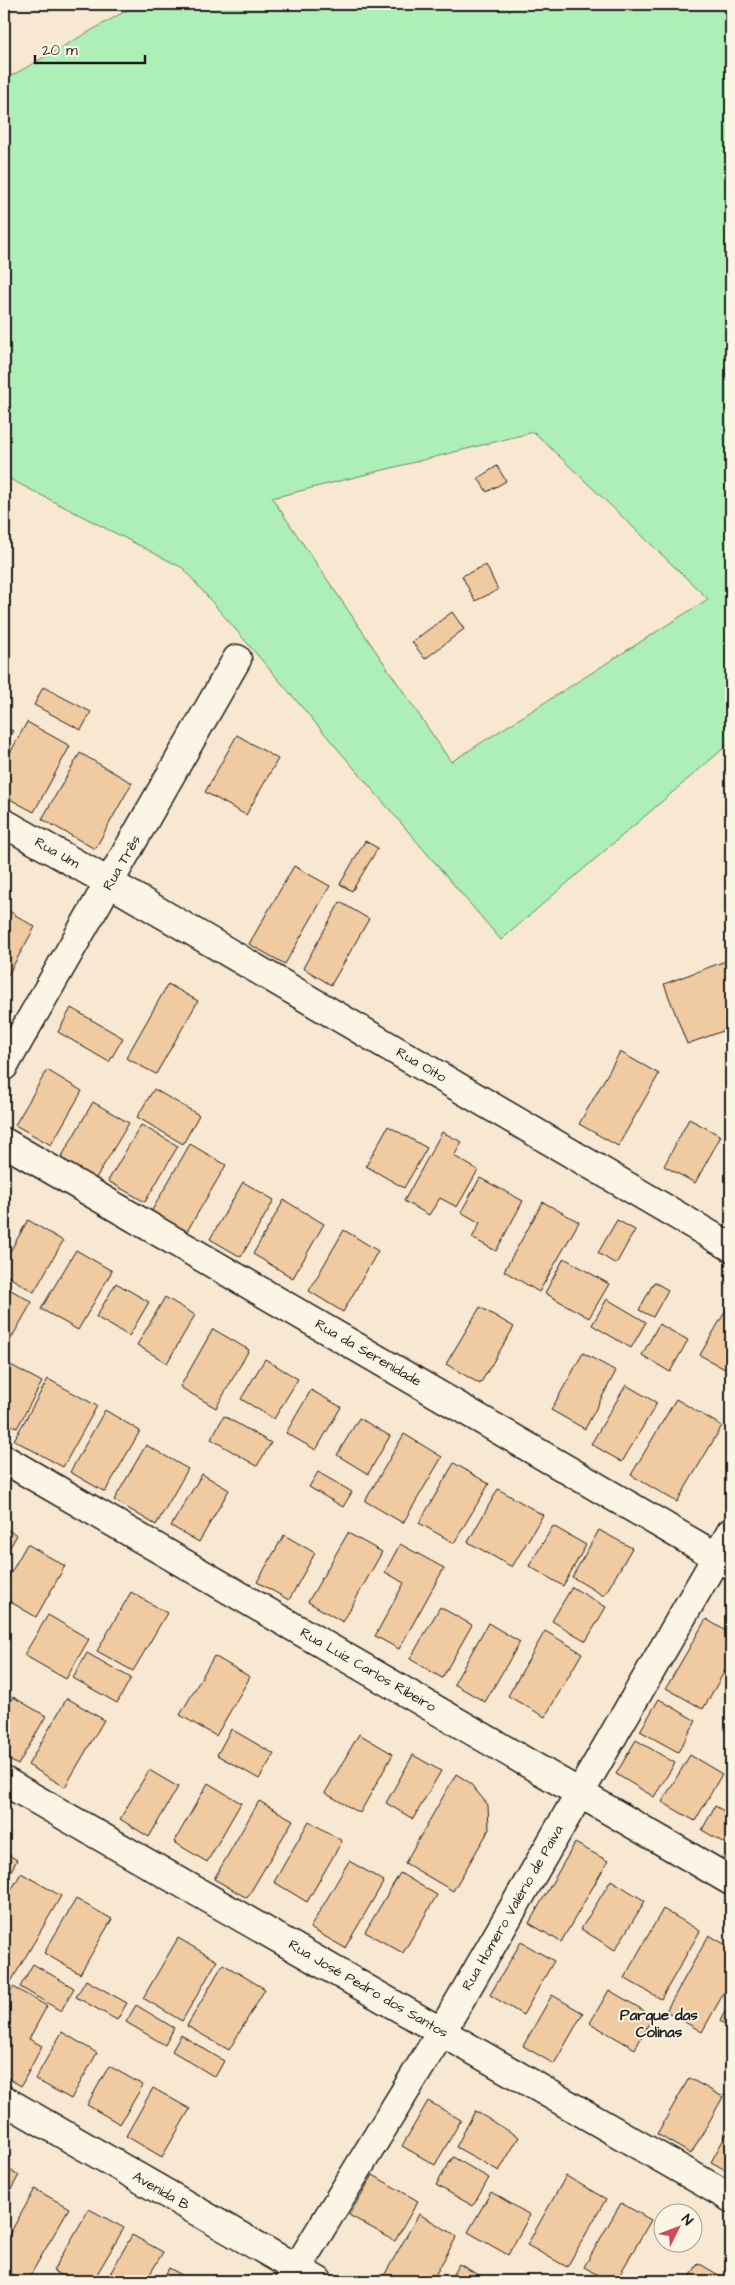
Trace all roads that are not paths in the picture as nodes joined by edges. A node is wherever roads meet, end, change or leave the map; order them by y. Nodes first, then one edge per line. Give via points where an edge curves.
1 (237, 658) dead end
2 (4, 823) edge
3 (110, 883) junction
4 (4, 1066) edge
5 (4, 1142) edge
6 (731, 1247) edge
7 (4, 1459) edge
8 (731, 1532) edge
9 (724, 1561) edge
10 (4, 1781) edge
11 (579, 1792) junction
12 (731, 1881) edge
13 (442, 2031) junction
14 (4, 2100) edge
15 (731, 2198) edge
16 (301, 2277) edge

1 - 3 street, Rua Três
2 - 3 street, Rua Um
3 - 4 street, Rua Três
3 - 6 street, Rua Oito
5 - 9 street, Rua da Serenidade
7 - 11 street, Rua Luiz Carlos Ribeiro
8 - 9 street, Rua Homero Valério de Paiva
9 - 11 street, Rua Homero Valério de Paiva
10 - 13 street, Rua José Pedro dos Santos
11 - 12 street, Rua Luiz Carlos Ribeiro
11 - 13 street, Rua Homero Valério de Paiva
13 - 15 street, Rua José Pedro dos Santos
13 - 16 street, Rua Homero Valério de Paiva
14 - 16 street, Avenida B

